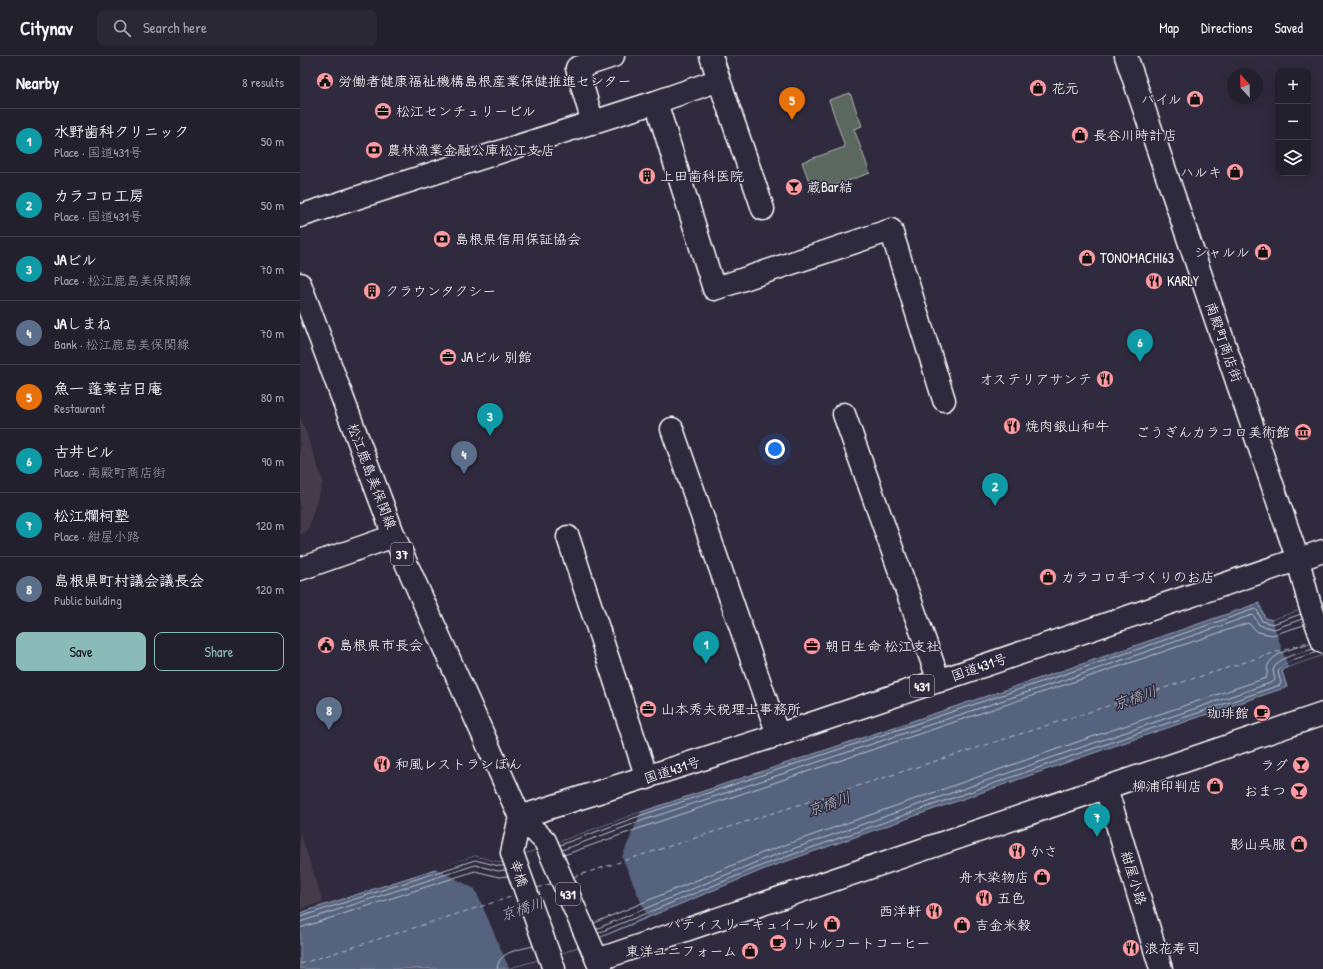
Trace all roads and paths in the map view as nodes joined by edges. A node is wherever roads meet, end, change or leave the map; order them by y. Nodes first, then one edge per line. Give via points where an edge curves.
1 (613, 56) edge
2 (711, 56) edge
3 (1126, 56) edge
4 (719, 80) junction
5 (656, 102) junction
6 (593, 122) junction
7 (763, 209) dead end
8 (300, 216) edge
9 (300, 284) edge
10 (944, 400) dead end
11 (844, 414) dead end
12 (672, 429) dead end
13 (394, 536) junction
14 (568, 537) dead end
15 (1323, 551) edge
16 (1298, 560) junction
17 (300, 569) edge
18 (1323, 642) edge
19 (939, 681) junction
20 (1323, 714) edge
21 (778, 735) junction
22 (647, 778) junction
23 (1106, 788) junction
24 (520, 817) junction
25 (596, 958) edge
26 (552, 965) edge
27 (1161, 969) edge

1 - 6 main road via 577,68
2 - 4 main road
3 - 16 main road, 南殿町商店街
4 - 5 main road
4 - 7 main road
5 - 6 main road
5 - 10 main road via 714,289 890,230
6 - 8 main road
9 - 13 main road, 松江鹿島美保関線 / 37
11 - 19 main road
12 - 21 main road
13 - 17 main road
13 - 24 main road, 松江鹿島美保関線 / 37
14 - 22 main road
15 - 16 main road, 国道431号 / 431
16 - 18 main road, 南殿町商店街
16 - 19 main road, 国道431号 / 431
19 - 21 main road, 国道431号 / 431
20 - 23 main road
21 - 22 main road, 国道431号 / 431
22 - 24 main road, 国道431号 / 431
23 - 25 main road
23 - 27 main road, 紺屋小路
24 - 25 main road, 431 via 545,841
24 - 26 main road, 幸橋 via 512,853

